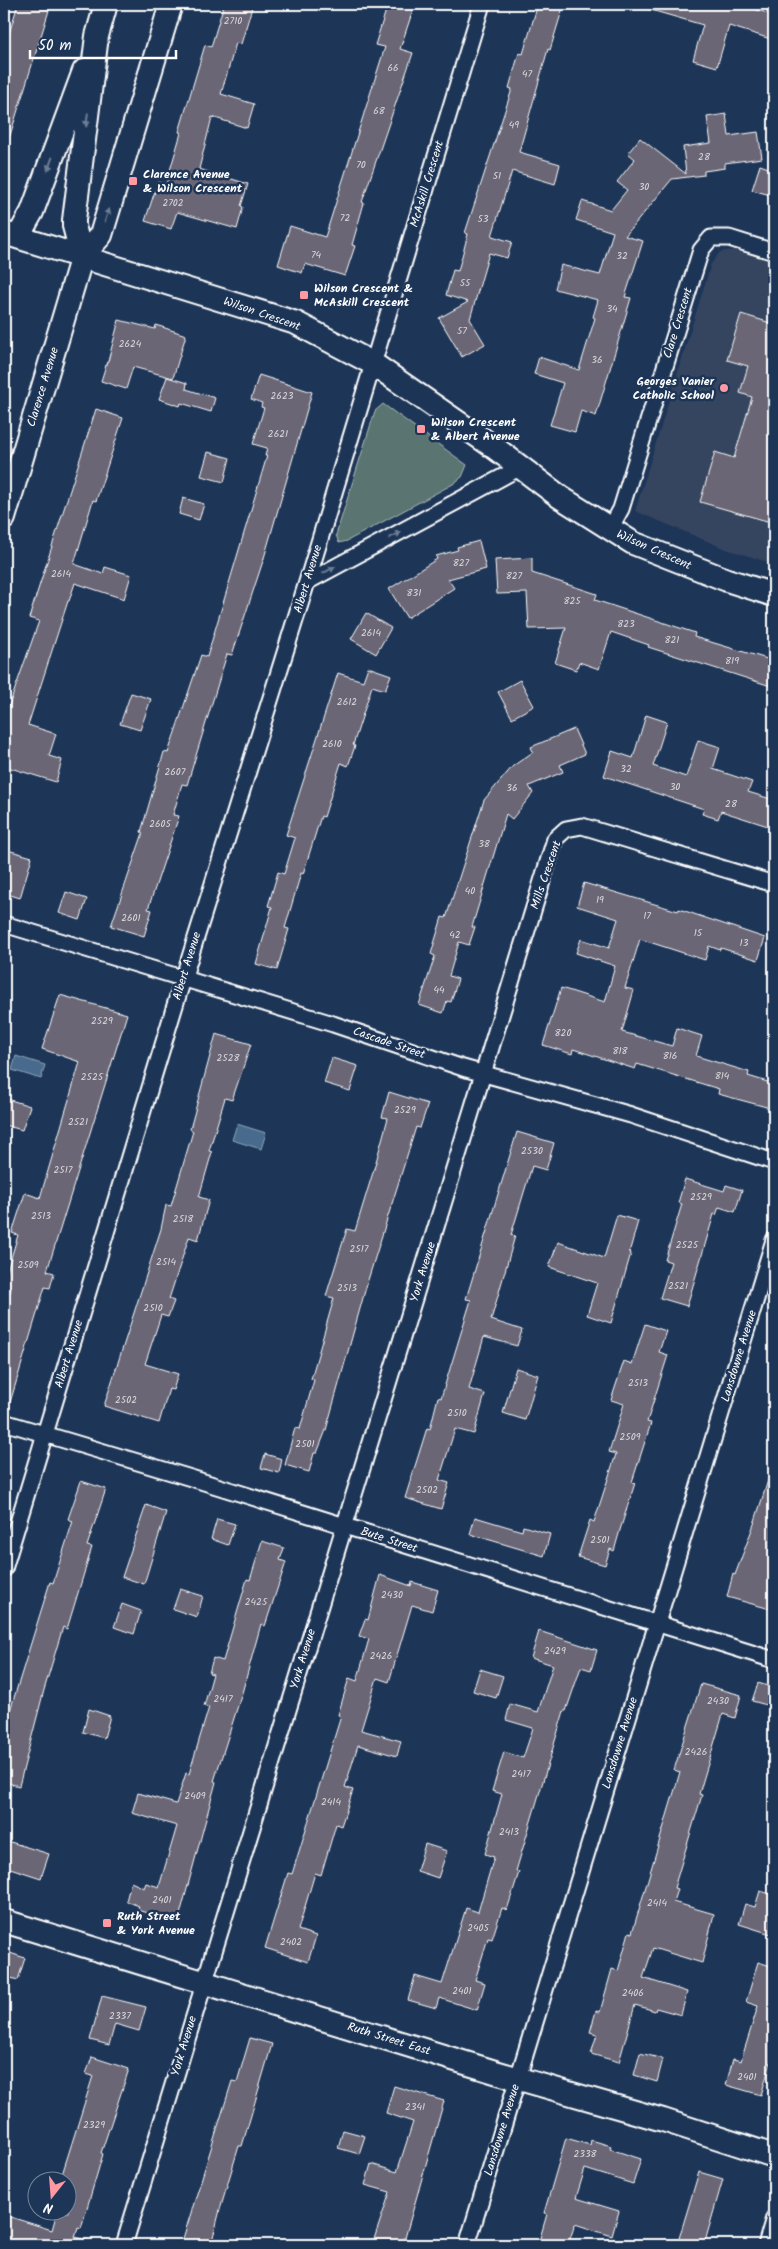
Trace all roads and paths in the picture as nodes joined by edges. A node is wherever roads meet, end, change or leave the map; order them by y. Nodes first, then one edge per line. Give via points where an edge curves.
1 (106, 4) edge
2 (171, 4) edge
3 (482, 4) edge
4 (97, 36) junction
5 (11, 235) edge
6 (774, 252) edge
7 (82, 256) junction
8 (372, 363) junction
9 (519, 468) junction
10 (4, 518) edge
11 (610, 529) junction
12 (307, 582) junction
13 (774, 595) edge
14 (774, 884) edge
15 (4, 924) edge
16 (183, 978) junction
17 (483, 1074) junction
18 (774, 1162) edge
19 (774, 1240) edge
20 (4, 1422) edge
21 (46, 1436) junction
22 (345, 1526) junction
23 (4, 1569) edge
24 (656, 1622) junction
25 (774, 1660) edge
26 (4, 1921) edge
27 (204, 1983) junction
28 (517, 2078) junction
29 (774, 2156) edge
30 (774, 2218) edge
31 (124, 2245) edge
32 (466, 2245) edge
33 (766, 2245) edge

1 - 4 street
7 -> 2 street, Clarence Avenue via 101,235
3 - 8 street, McAskill Crescent
4 -> 5 street via 32,212
4 -> 7 street via 74,226
5 - 7 street, Wilson Crescent
6 - 11 street, Clare Crescent via 729,238 711,238 701,250 621,509
7 - 8 street, Wilson Crescent via 296,323
7 - 10 street, Clarence Avenue
8 - 9 street, Wilson Crescent
8 - 12 street, Albert Avenue
9 - 11 street, Wilson Crescent
12 -> 9 street
11 - 13 street, Wilson Crescent via 673,560
12 - 16 street, Albert Avenue
14 - 17 street, Mills Crescent via 582,826 566,829 555,839
15 - 16 street, Cascade Street
16 - 17 street, Cascade Street
16 - 21 street, Albert Avenue
17 - 18 street, Cascade Street via 631,1115
17 - 22 street, York Avenue
19 - 24 street, Lansdowne Avenue
20 - 21 street, Bute Street
21 - 22 street, Bute Street
21 - 23 street, Albert Avenue
22 - 24 street, Bute Street
22 - 27 street, York Avenue
24 - 25 street, Bute Street
24 - 28 street, Lansdowne Avenue
26 - 27 street, Ruth Street East
27 - 28 street, Ruth Street East
27 - 31 street, York Avenue
28 - 29 street, Ruth Street East
28 - 32 street, Lansdowne Avenue
30 - 33 street

